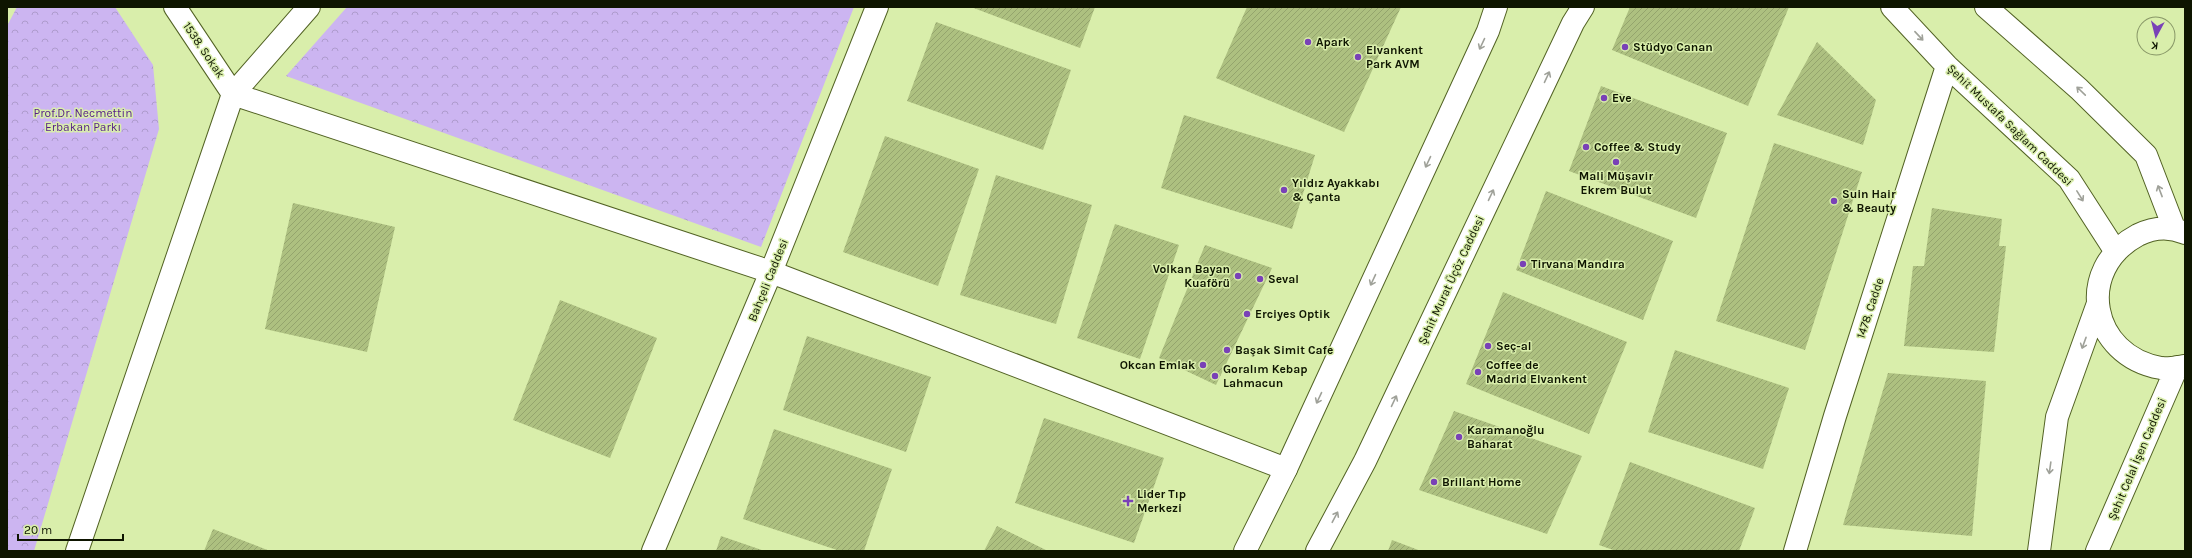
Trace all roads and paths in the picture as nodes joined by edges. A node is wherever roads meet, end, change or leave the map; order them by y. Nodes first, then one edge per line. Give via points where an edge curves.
1 (174, 7) edge
2 (309, 7) edge
3 (877, 7) edge
4 (1496, 7) edge
5 (1583, 7) edge
6 (1892, 7) edge
7 (1986, 7) edge
8 (1947, 66) junction
9 (233, 94) junction
10 (2181, 228) edge
11 (2116, 252) junction
12 (772, 272) junction
13 (2097, 306) junction
14 (2181, 366) edge
15 (1286, 469) junction
16 (77, 551) edge
17 (653, 551) edge
18 (1245, 551) edge
19 (1316, 551) edge
20 (1795, 551) edge
21 (2039, 551) edge
22 (2097, 551) edge

1 - 9 street, 1538. Sokak
2 - 9 street
3 - 12 street, Bahçeli Caddesi
4 -> 15 street via 1488,32
19 -> 5 street, Şehit Murat Üçöz Caddesi via 1365,461 1573,23
6 -> 8 street, Şehit Mustafa Sağlam Caddesi
10 -> 7 street via 2146,155 2079,89
8 -> 11 street, Şehit Mustafa Sağlam Caddesi via 2069,179
8 - 20 street, 1478. Cadde via 1835,416
9 - 12 street
9 - 16 street
10 - 11 street via 2146,231 2125,242
11 - 13 street via 2108,260 2099,282
12 - 15 street
12 - 17 street, Bahçeli Caddesi
13 - 14 street via 2104,330 2118,349 2139,362 2162,369
13 -> 21 street via 2058,416
14 - 22 street, Şehit Celal İşen Caddesi
15 - 18 street

